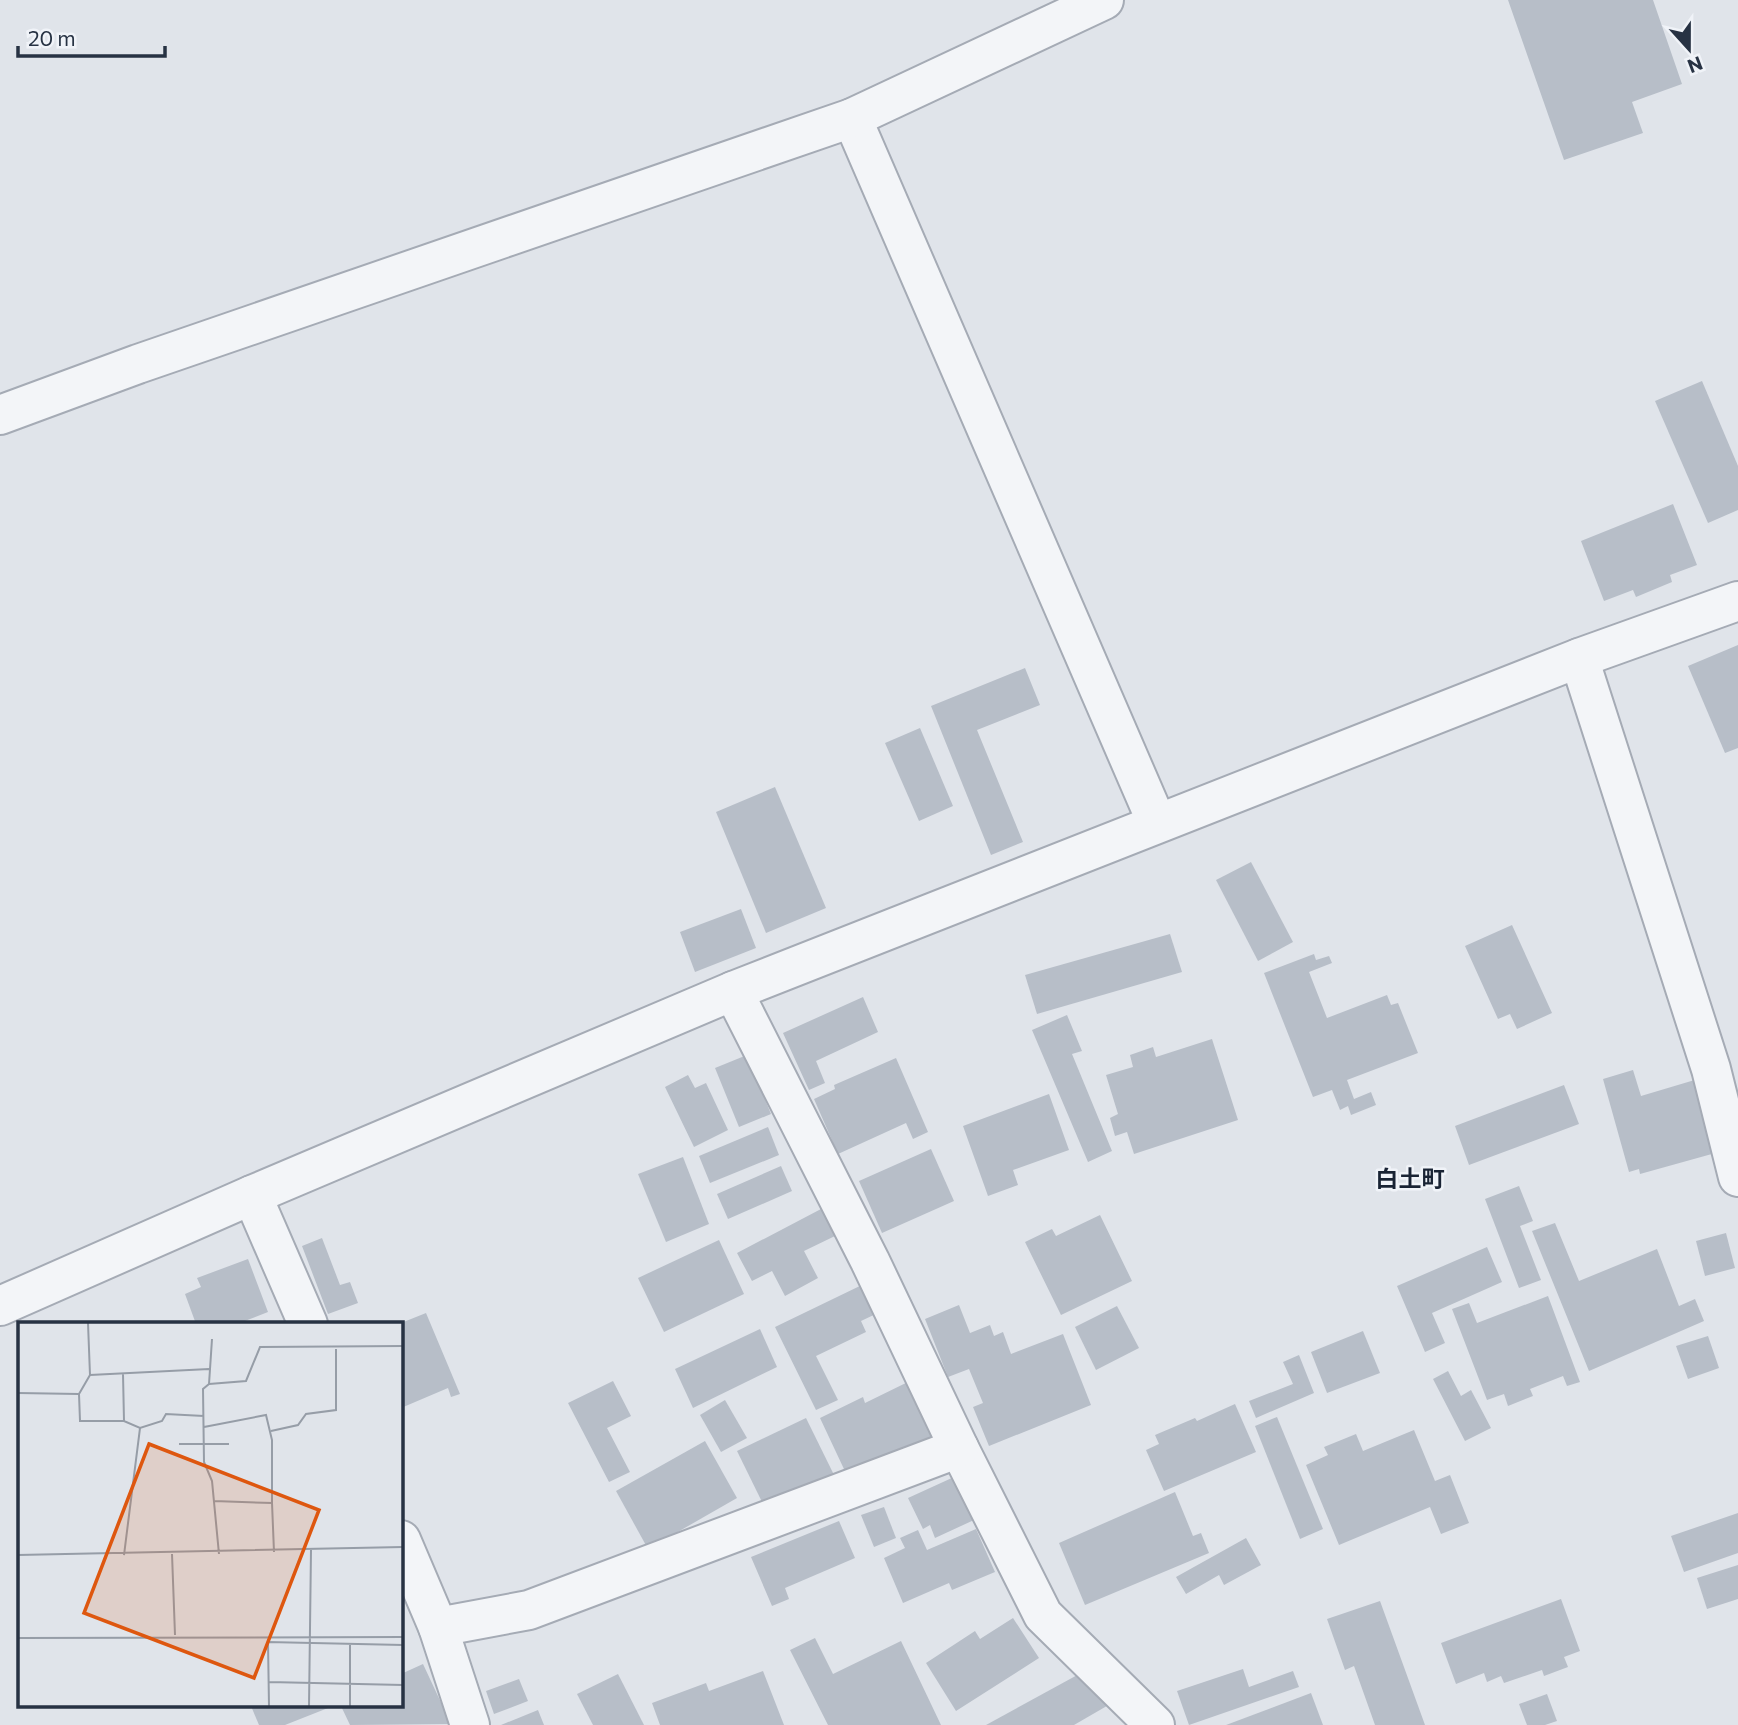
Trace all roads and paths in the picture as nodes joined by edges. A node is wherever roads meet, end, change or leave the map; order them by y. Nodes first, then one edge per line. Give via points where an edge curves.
1 (1104, 0) edge
2 (852, 118) junction
3 (0, 415) edge
4 (1738, 601) edge
5 (1579, 658) junction
6 (1157, 823) junction
7 (733, 991) junction
8 (1738, 1177) edge
9 (252, 1195) junction
10 (0, 1306) edge
11 (307, 1322) edge
12 (958, 1448) junction
13 (402, 1542) edge
14 (438, 1627) junction
15 (470, 1725) edge
16 (1155, 1725) edge

1 - 2 street
2 - 3 street
2 - 6 street
4 - 5 street
5 - 6 street
5 - 8 street via 1711,1069
6 - 7 street
7 - 9 street
7 - 12 street via 870,1261
9 - 10 street
9 - 11 street
12 - 14 street via 528,1611
12 - 16 street via 1043,1615
13 - 14 street
14 - 15 street

